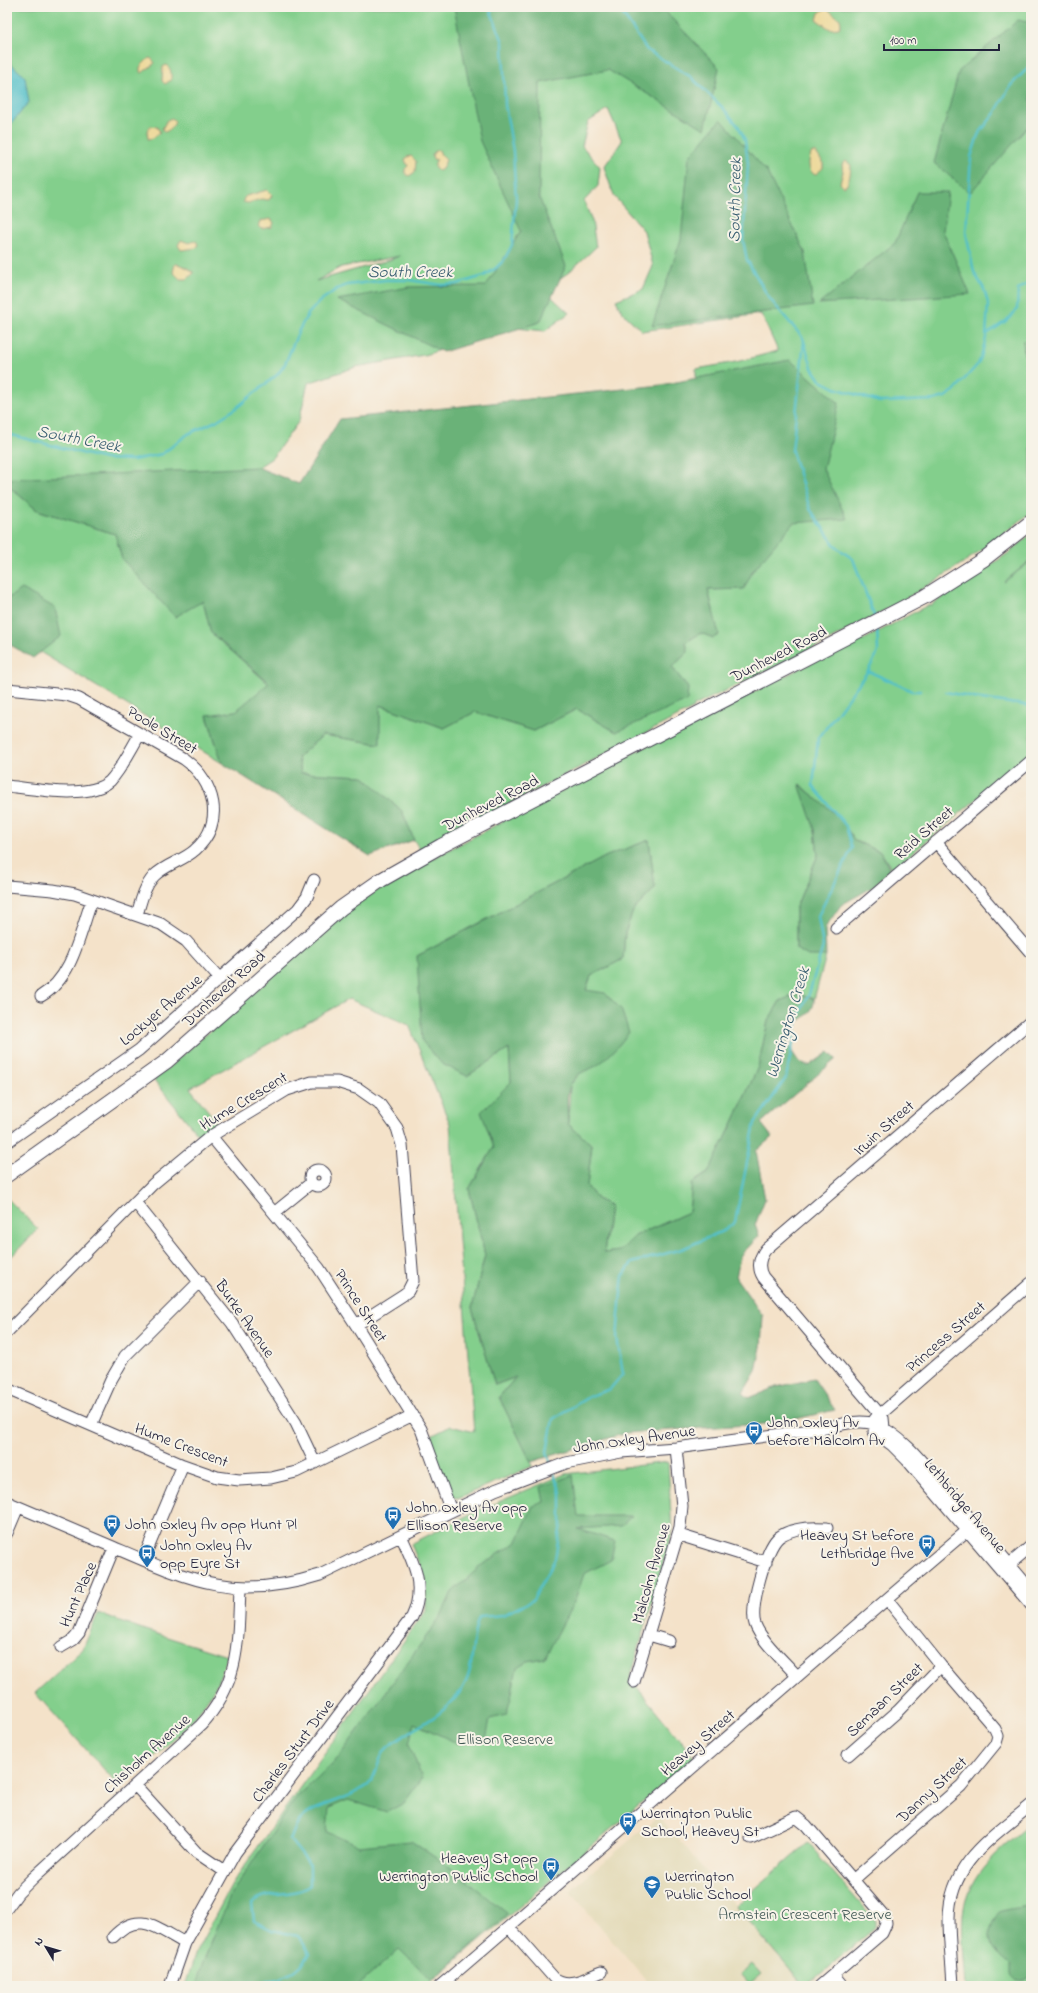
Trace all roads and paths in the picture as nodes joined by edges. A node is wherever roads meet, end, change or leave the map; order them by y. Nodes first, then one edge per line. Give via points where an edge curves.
1 (1031, 522) edge
2 (7, 689) edge
3 (140, 734) junction
4 (1031, 761) edge
5 (7, 786) edge
6 (936, 842) junction
7 (314, 880) dead end
8 (7, 886) edge
9 (92, 900) junction
10 (137, 915) junction
11 (836, 928) dead end
12 (1031, 953) edge
13 (220, 979) junction
14 (41, 996) dead end
15 (1031, 1021) edge
16 (211, 1136) junction
17 (7, 1142) edge
18 (7, 1175) edge
19 (312, 1183) dead end
20 (135, 1202) junction
21 (274, 1213) junction
22 (200, 1281) junction
23 (1031, 1283) edge
24 (356, 1325) junction
25 (7, 1332) edge
26 (7, 1390) edge
27 (879, 1413) junction
28 (413, 1415) junction
29 (91, 1425) junction
30 (877, 1429) junction
31 (676, 1448) junction
32 (315, 1462) junction
33 (183, 1465) junction
34 (7, 1502) edge
35 (18, 1507) junction
36 (451, 1512) junction
37 (827, 1528) dead end
38 (971, 1528) junction
39 (7, 1533) edge
40 (679, 1535) junction
41 (401, 1536) junction
42 (1031, 1546) edge
43 (114, 1548) junction
44 (143, 1560) junction
45 (766, 1562) junction
46 (1005, 1568) junction
47 (240, 1587) junction
48 (1031, 1590) edge
49 (887, 1599) junction
50 (1031, 1605) edge
51 (649, 1635) junction
52 (669, 1642) dead end
53 (61, 1647) dead end
54 (941, 1666) junction
55 (797, 1676) junction
56 (634, 1682) dead end
57 (848, 1755) dead end
58 (135, 1785) junction
59 (1031, 1805) edge
60 (751, 1838) dead end
61 (224, 1871) junction
62 (854, 1880) junction
63 (7, 1908) edge
64 (509, 1927) junction
65 (113, 1937) dead end
66 (185, 1943) junction
67 (601, 1972) dead end
68 (833, 1975) junction
69 (170, 1986) edge
70 (440, 1986) edge
71 (820, 1986) edge
72 (842, 1986) edge
73 (953, 1986) edge

1 - 18 main road, Dunheved Road via 963,574 897,611 441,846 381,880 323,922 161,1066
2 - 3 street, Poole Street via 74,697
3 - 5 street via 113,777 98,788 81,792
3 - 10 street, Poole Street via 184,759 199,771 209,786 214,810 211,825 202,842 190,855 155,875 144,891
4 - 6 street, Reid Street
6 - 11 street, Reid Street
6 - 12 street
7 - 13 street, Lockyer Avenue via 307,897 298,909
8 - 9 street via 64,892
9 - 10 street
9 - 14 street via 68,966 55,987
10 - 13 street via 161,924 180,936
13 - 17 street, Lockyer Avenue via 139,1050
15 - 27 street, Irwin Street via 766,1249 760,1261 759,1267 763,1277
16 - 20 street, Hume Crescent via 159,1178
16 - 21 street, Prince Street
16 - 24 street, Hume Crescent via 287,1090 312,1082 331,1081 354,1087 375,1099 388,1112 397,1128 402,1145 413,1281 408,1291
19 - 21 street
20 - 22 street, Burke Avenue
20 - 25 street, Hume Crescent
21 - 24 street, Prince Street via 323,1274
22 - 29 street via 125,1356 110,1380
22 - 32 street, Burke Avenue via 232,1323 296,1423
23 - 27 street, Princess Street
24 - 28 street, Prince Street
26 - 29 street, Hume Crescent
27 - 30 street via 883,1418
28 - 32 street, Hume Crescent
28 - 36 street, Prince Street via 421,1429
29 - 33 street, Hume Crescent
30 - 31 street, John Oxley Avenue via 853,1423
30 - 38 street, Lethbridge Avenue
31 - 36 street, John Oxley Avenue via 620,1452 566,1463 508,1484
31 - 40 street, Malcolm Avenue via 682,1506
32 - 33 street, Hume Crescent via 287,1475 249,1480 217,1477
33 - 44 street
34 - 35 street, John Oxley Avenue
35 - 39 street
35 - 43 street, John Oxley Avenue
36 - 41 street, John Oxley Avenue
37 - 45 street via 810,1527 782,1535 772,1546
38 - 46 street, Lethbridge Avenue
38 - 49 street, Heavey Street
40 - 45 street
40 - 51 street, Malcolm Avenue
41 - 47 street, John Oxley Avenue via 320,1575 278,1585
41 - 61 street, Charles Sturt Drive via 418,1575 418,1598 412,1617
42 - 46 street
43 - 44 street, John Oxley Avenue
43 - 53 street, Hunt Place via 79,1633
44 - 47 street, John Oxley Avenue via 195,1580
45 - 55 street via 754,1603 754,1620 761,1635
46 - 48 street, Lethbridge Avenue
46 - 50 street, Lethbridge Avenue
47 - 58 street, Chisholm Avenue via 237,1654 223,1696 201,1725
49 - 54 street, Danny Street
49 - 55 street, Heavey Street
51 - 52 street, Malcolm Avenue
51 - 56 street, Malcolm Avenue
54 - 57 street, Semaan Street via 898,1711
54 - 62 street, Danny Street via 995,1729 998,1736 996,1743 961,1786
55 - 64 street, Heavey Street
58 - 61 street via 196,1852
58 - 63 street, Chisholm Avenue via 29,1882
59 - 73 street via 981,1847 957,1880 950,1901 949,1917
60 - 62 street via 796,1817
61 - 66 street, Charles Sturt Drive
62 - 68 street via 884,1915 886,1924 882,1933
64 - 67 street via 561,1983 571,1983
64 - 70 street, Heavey Street
65 - 66 street via 126,1925 139,1922
66 - 69 street, Charles Sturt Drive
68 - 71 street
68 - 72 street

